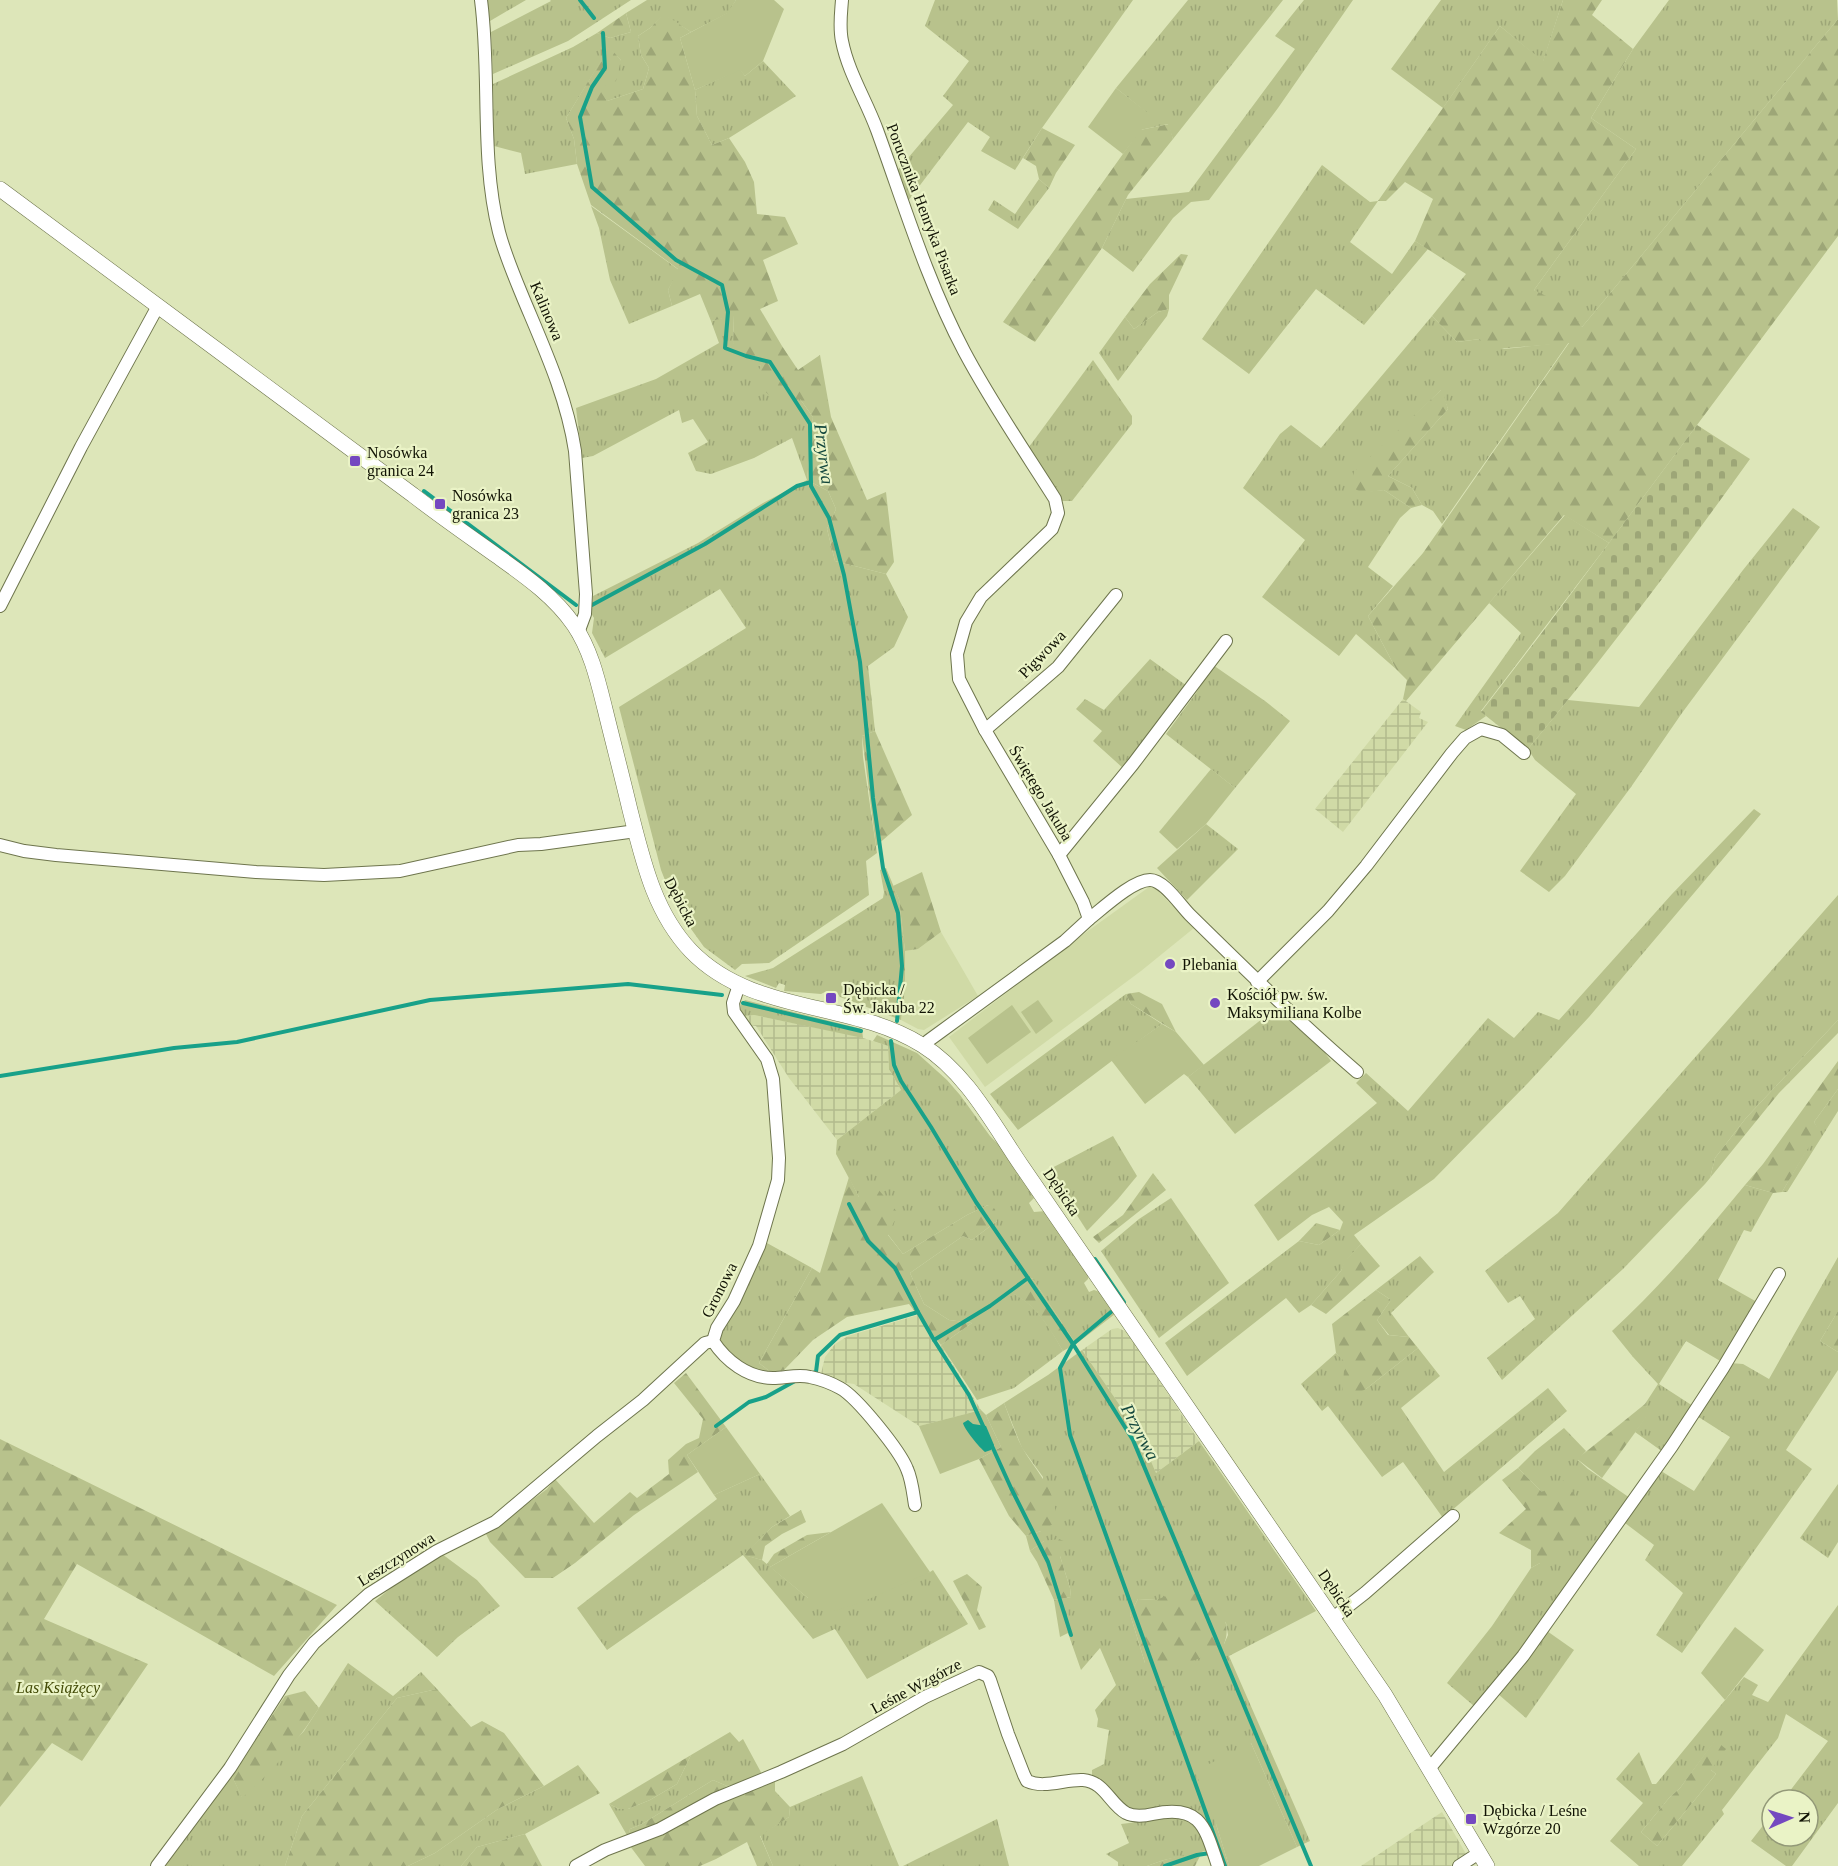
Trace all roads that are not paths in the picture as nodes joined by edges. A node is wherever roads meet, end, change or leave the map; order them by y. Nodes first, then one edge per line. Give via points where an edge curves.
1 (482, 0) edge
2 (842, 0) edge
3 (0, 189) edge
4 (158, 306) junction
5 (1058, 513) joint
6 (1116, 595) dead end
7 (0, 606) edge
8 (578, 633) junction
9 (1226, 641) dead end
10 (985, 730) junction
11 (1524, 753) dead end
12 (636, 831) junction
13 (0, 845) edge
14 (1059, 855) junction
15 (1089, 919) junction
16 (1257, 982) junction
17 (739, 985) junction
18 (925, 1047) junction
19 (1357, 1072) dead end
20 (1779, 1274) dead end
21 (713, 1341) junction
22 (915, 1504) dead end
23 (1453, 1516) dead end
24 (1333, 1618) junction
25 (1429, 1769) junction
26 (1483, 1859) edge
27 (157, 1866) edge
28 (576, 1866) edge
29 (1218, 1866) edge
30 (1459, 1866) edge

1 - 8 street, Kalinowa via 488,145 497,223 516,282 556,376 575,451 586,594 585,614
2 - 5 street, Porucznika Henryka Pisarka via 841,31 847,59 928,272 964,350 1055,499
3 - 4 street, Dębicka
4 - 7 street
4 - 8 street, Dębicka via 538,585
5 - 10 street, Świętego Jakuba via 1052,529 981,597 966,621 957,654 959,679
6 - 10 street, Pigwowa via 1058,667
8 - 12 street, Dębicka via 591,660
9 - 14 street via 1134,764
10 - 14 street, Świętego Jakuba
11 - 16 street via 1502,735 1481,729 1465,738 1328,911
12 - 13 street via 518,845 400,871 324,875 56,855
12 - 17 street, Dębicka via 655,897 679,938 714,972
14 - 15 street, Świętego Jakuba
15 - 16 street via 1131,888 1150,880 1160,882
15 - 18 street
16 - 19 street
17 - 18 street, Dębicka via 775,999 863,1019
17 - 21 street, Gronowa via 734,1012 767,1059 773,1079 778,1180 759,1246
18 - 24 street, Dębicka via 946,1064 976,1099
20 - 25 street via 1672,1446 1523,1656
21 - 22 street, Gronowa via 721,1354 756,1375 806,1376 841,1388 899,1453 908,1470
21 - 27 street, Leszczynowa via 705,1343 644,1400 495,1522 437,1551 369,1594 314,1643 230,1768
23 - 24 street
24 - 25 street, Dębicka
25 - 26 street, Dębicka
26 - 30 street
28 - 29 street, Leśne Wzgórze via 660,1829 715,1799 843,1744 946,1686 980,1672 990,1680 1028,1781 1092,1781 1134,1816 1174,1811 1190,1814 1207,1834

